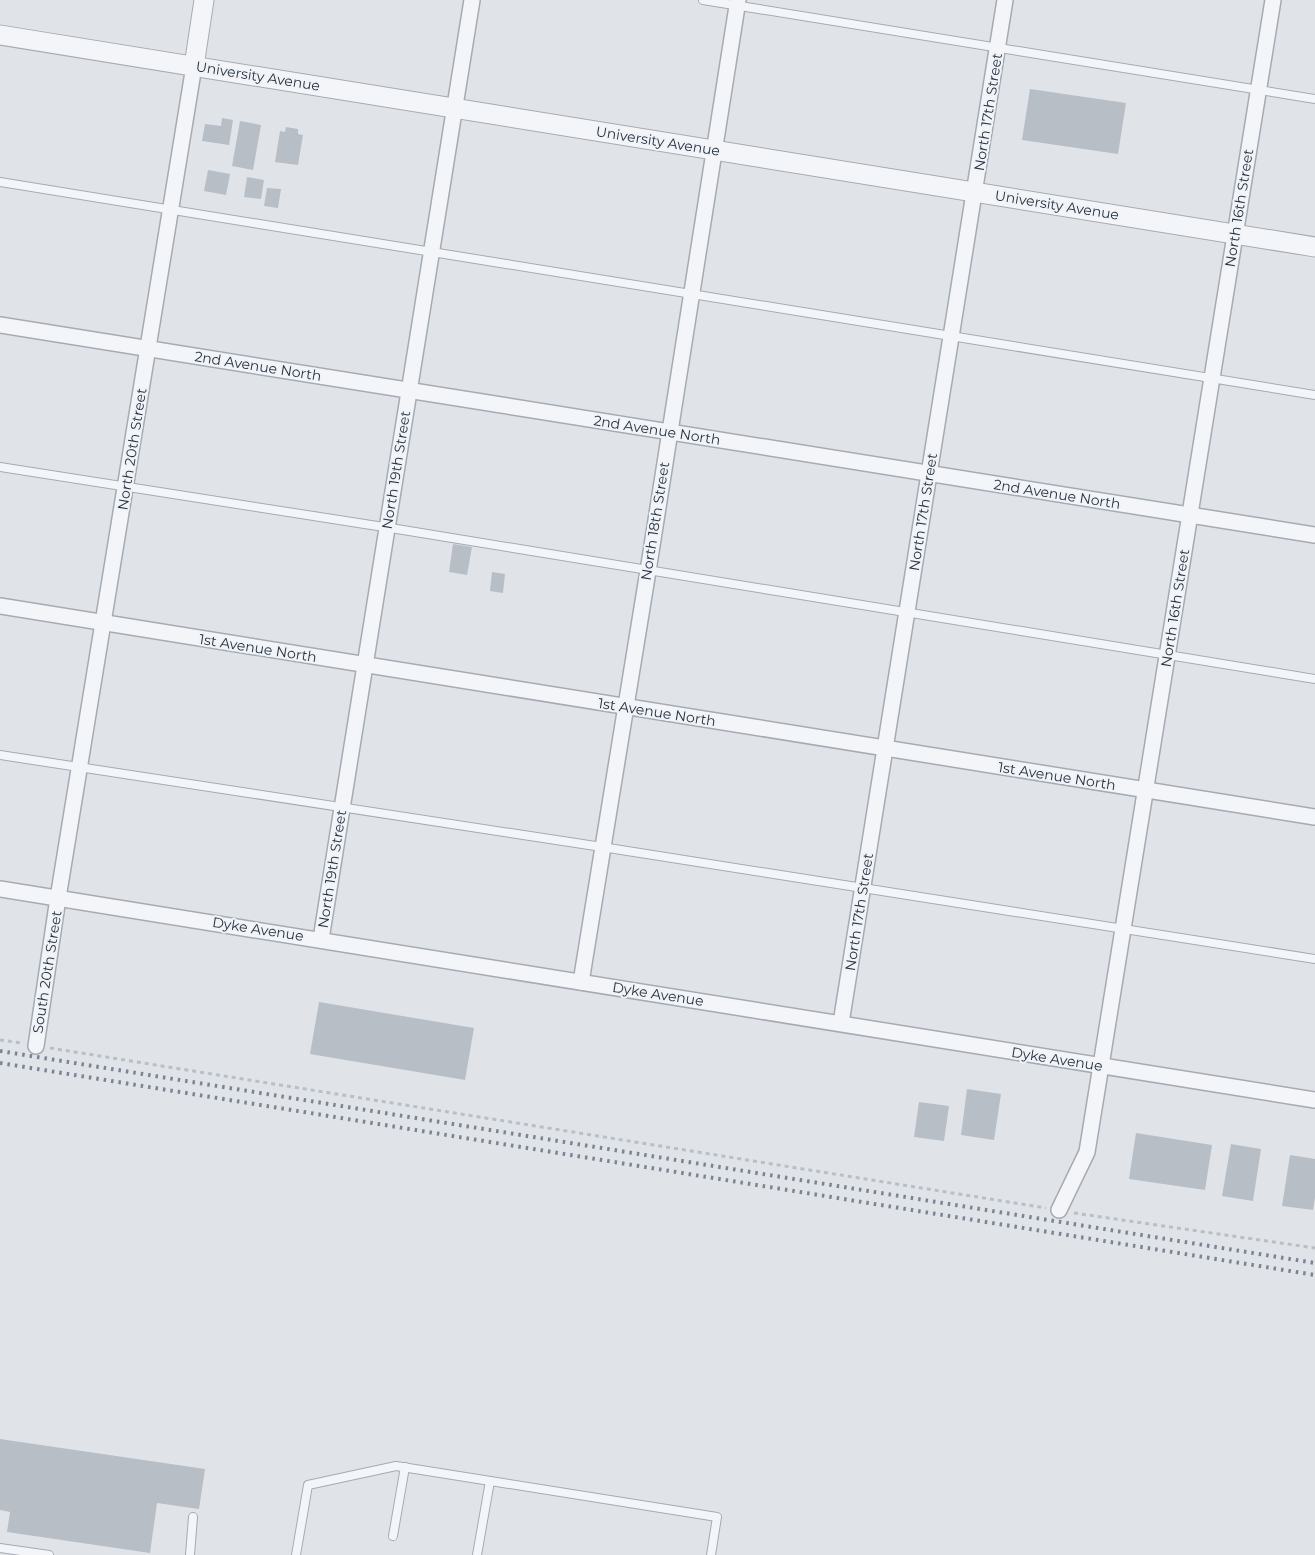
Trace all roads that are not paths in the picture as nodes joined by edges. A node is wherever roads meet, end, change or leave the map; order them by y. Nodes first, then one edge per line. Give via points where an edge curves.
1 (204, 0) edge
2 (472, 0) edge
3 (703, 0) edge
4 (1005, 0) edge
5 (1273, 0) edge
6 (738, 3) edge
7 (0, 36) edge
8 (998, 48) junction
9 (194, 66) junction
10 (1258, 90) junction
11 (1315, 99) edge
12 (454, 108) junction
13 (714, 150) junction
14 (0, 182) edge
15 (975, 192) junction
16 (171, 210) junction
17 (1235, 234) junction
18 (1315, 247) edge
19 (430, 251) junction
20 (692, 294) junction
21 (0, 325) edge
22 (952, 336) junction
23 (148, 349) junction
24 (1212, 378) junction
25 (408, 390) junction
26 (1315, 395) edge
27 (669, 432) junction
28 (0, 467) edge
29 (930, 474) junction
30 (126, 488) junction
31 (1190, 516) junction
32 (388, 528) junction
33 (1315, 535) edge
34 (648, 571) junction
35 (0, 606) edge
36 (907, 613) junction
37 (104, 622) junction
38 (1167, 655) junction
39 (364, 665) junction
40 (1315, 678) edge
41 (625, 707) junction
42 (885, 749) junction
43 (0, 755) edge
44 (80, 768) junction
45 (1146, 790) junction
46 (342, 808) junction
47 (1315, 817) edge
48 (602, 847) junction
49 (863, 888) junction
50 (0, 889) edge
51 (58, 898) junction
52 (1123, 929) junction
53 (321, 939) junction
54 (1315, 959) edge
55 (580, 982) junction
56 (841, 1024) junction
57 (36, 1046) road end
58 (1101, 1066) junction
59 (1315, 1100) edge
60 (1058, 1210) road end
61 (405, 1467) junction
62 (490, 1481) junction
63 (193, 1517) dead end
64 (393, 1536) dead end
65 (0, 1548) edge
66 (49, 1555) edge
67 (190, 1555) edge
68 (296, 1555) edge
69 (477, 1555) edge
70 (711, 1555) edge

1 - 9 street, North 20th Street
2 - 12 street, North 19th Street
3 - 6 lane
4 - 8 street, North 17th Street
5 - 10 street, North 16th Street
6 - 8 lane
6 - 13 street, North 18th Street
7 - 9 street, University Avenue
8 - 10 lane
8 - 15 street, North 17th Street
9 - 12 street, University Avenue
9 - 16 street, North 20th Street
10 - 11 lane
10 - 17 street, North 16th Street
12 - 13 street, University Avenue
12 - 19 street, North 19th Street
13 - 15 street, University Avenue
13 - 20 street, North 18th Street
14 - 16 lane
15 - 17 street, University Avenue
15 - 22 street, North 17th Street
16 - 19 lane
16 - 23 street, North 20th Street
17 - 18 street, University Avenue
17 - 24 street, North 16th Street
19 - 20 lane
19 - 25 street, North 19th Street
20 - 22 lane
20 - 27 street, North 18th Street
21 - 23 street, 2nd Avenue North
22 - 24 lane
22 - 29 street, North 17th Street
23 - 25 street, 2nd Avenue North
23 - 30 street, North 20th Street
24 - 26 lane
24 - 31 street, North 16th Street
25 - 27 street, 2nd Avenue North
25 - 32 street, North 19th Street
27 - 29 street, 2nd Avenue North
27 - 34 street, North 18th Street
28 - 30 lane
29 - 31 street, 2nd Avenue North
29 - 36 street, North 17th Street
30 - 32 lane
30 - 37 street, North 20th Street
31 - 33 street, 2nd Avenue North
31 - 38 street, North 16th Street
32 - 34 lane
32 - 39 street, North 19th Street
34 - 36 lane
34 - 41 street, North 18th Street
35 - 37 street, 1st Avenue North
36 - 38 lane
36 - 42 street, North 17th Street
37 - 39 street, 1st Avenue North
37 - 44 street, North 20th Street
38 - 40 lane
38 - 45 street, North 16th Street
39 - 41 street, 1st Avenue North
39 - 46 street, North 19th Street
41 - 42 street, 1st Avenue North
41 - 48 street, North 18th Street
42 - 45 street, 1st Avenue North
42 - 49 street, North 17th Street
43 - 44 lane
44 - 46 lane
44 - 51 street, North 20th Street
45 - 47 street, 1st Avenue North
45 - 52 street, North 16th Street
46 - 48 lane
46 - 53 street, North 19th Street
48 - 49 lane
48 - 55 street, North 18th Street
49 - 52 lane
49 - 56 street, North 17th Street
50 - 51 street, Dyke Avenue
51 - 53 street, Dyke Avenue
51 - 57 street, South 20th Street
52 - 54 lane
52 - 58 street, North 16th Street
53 - 55 street, Dyke Avenue
55 - 56 street, Dyke Avenue
56 - 58 street, Dyke Avenue
58 - 59 street, Dyke Avenue
58 - 60 street, North 16th Street via 1087,1152
61 - 62 lane
61 - 64 lane
61 - 68 lane via 396,1466 308,1485
62 - 69 lane
62 - 70 lane via 717,1517
63 - 67 lane
65 - 66 lane

